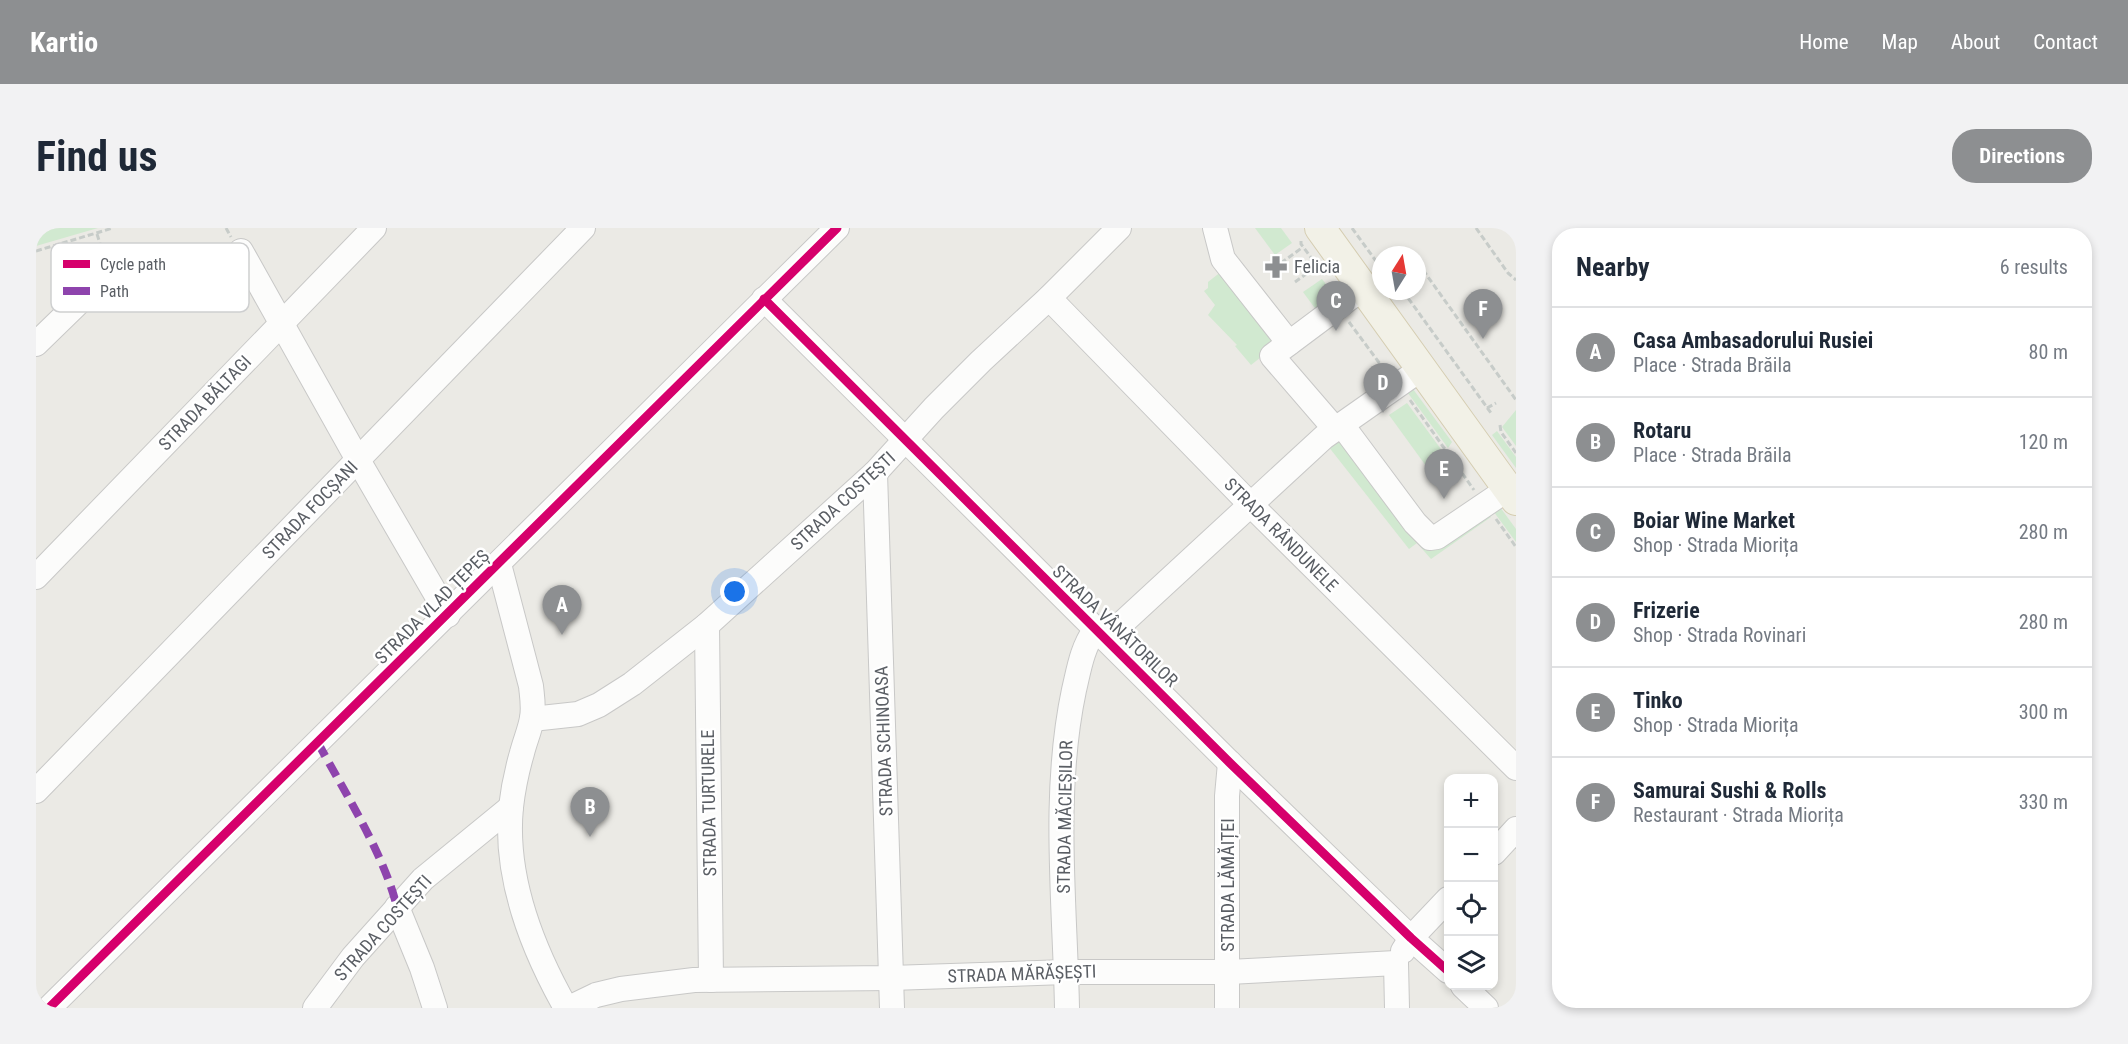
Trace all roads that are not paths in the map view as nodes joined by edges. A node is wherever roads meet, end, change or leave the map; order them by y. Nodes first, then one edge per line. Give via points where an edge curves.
1 (374, 228) edge
2 (583, 228) edge
3 (837, 228) edge
4 (1119, 228) edge
5 (1215, 228) edge
6 (1311, 238) edge
7 (249, 265) edge
8 (1372, 278) edge
9 (1049, 298) junction
10 (764, 299) junction
11 (1380, 300) edge
12 (69, 312) edge
13 (282, 324) junction
14 (1289, 343) junction
15 (36, 344) edge
16 (1409, 377) junction
17 (1338, 427) junction
18 (907, 440) junction
19 (358, 460) junction
20 (876, 473) junction
21 (1503, 498) edge
22 (1251, 506) junction
23 (499, 564) junction
24 (36, 577) edge
25 (448, 615) junction
26 (707, 625) junction
27 (1101, 634) junction
28 (532, 720) junction
29 (1230, 763) junction
30 (1516, 768) edge
31 (36, 791) edge
32 (511, 807) junction
33 (1516, 830) edge
34 (1498, 849) edge
35 (1444, 904) edge
36 (397, 907) junction
37 (1411, 938) junction
38 (1396, 963) junction
39 (1444, 967) edge
40 (1066, 972) junction
41 (1228, 972) junction
42 (891, 978) junction
43 (711, 980) junction
44 (1467, 990) edge
45 (49, 1008) edge
46 (315, 1008) edge
47 (435, 1008) edge
48 (568, 1008) edge
49 (892, 1008) edge
50 (1067, 1008) edge
51 (1227, 1008) edge
52 (1397, 1008) edge
53 (1486, 1008) edge

1 - 13 street, STRADA BĂLTAGI
2 - 19 street, STRADA FOCȘANI
3 - 10 street, STRADA VLAD ȚEPEȘ
4 - 9 street, STRADA COSTEȘTI
5 - 14 street via 1223,259
6 - 8 main road
7 - 13 street
8 - 14 street
9 - 18 street, STRADA COSTEȘTI via 934,408
9 - 22 street, STRADA RÂNDUNELE
10 - 18 street, STRADA VÂNĂTORILOR
10 - 23 street, STRADA VLAD ȚEPEȘ
11 - 16 main road
12 - 15 street
13 - 19 street
13 - 24 street, STRADA BĂLTAGI
14 - 17 street via 1272,356
16 - 17 street
16 - 21 main road
17 - 21 street via 1430,538
17 - 22 street
18 - 20 street, STRADA COSTEȘTI
18 - 27 street, STRADA VÂNĂTORILOR
19 - 25 street
19 - 31 street, STRADA FOCȘANI
20 - 26 street, STRADA COSTEȘTI
20 - 42 street, STRADA SCHINOASA
22 - 27 street
22 - 30 street, STRADA RÂNDUNELE
23 - 25 street, STRADA VLAD ȚEPEȘ
23 - 28 street via 531,686
25 - 45 street, STRADA VLAD ȚEPEȘ
26 - 28 street, STRADA COSTEȘTI via 599,705 578,714
26 - 43 street, STRADA TURTURELE
27 - 29 street, STRADA VÂNĂTORILOR
27 - 40 street, STRADA MĂCIEȘILOR via 1090,637 1079,666 1063,759
28 - 32 street
29 - 37 street, STRADA VÂNĂTORILOR
29 - 41 street, STRADA LĂMĂIȚEI
32 - 36 street, STRADA COSTEȘTI via 423,879
32 - 48 street via 515,885 545,971
33 - 34 street
35 - 37 street
36 - 46 street, STRADA COSTEȘTI
36 - 47 street
37 - 38 street
37 - 39 street, STRADA VÂNĂTORILOR
38 - 41 street, STRADA MĂRĂȘEȘTI
38 - 52 street
40 - 41 street, STRADA MĂRĂȘEȘTI
40 - 42 street, STRADA MĂRĂȘEȘTI
40 - 50 street, STRADA MĂCIEȘILOR
41 - 51 street, STRADA LĂMĂIȚEI
42 - 43 street, STRADA MĂRĂȘEȘTI
42 - 49 street, STRADA SCHINOASA
43 - 48 street, STRADA MĂRĂȘEȘTI via 621,989 596,994
44 - 53 street

